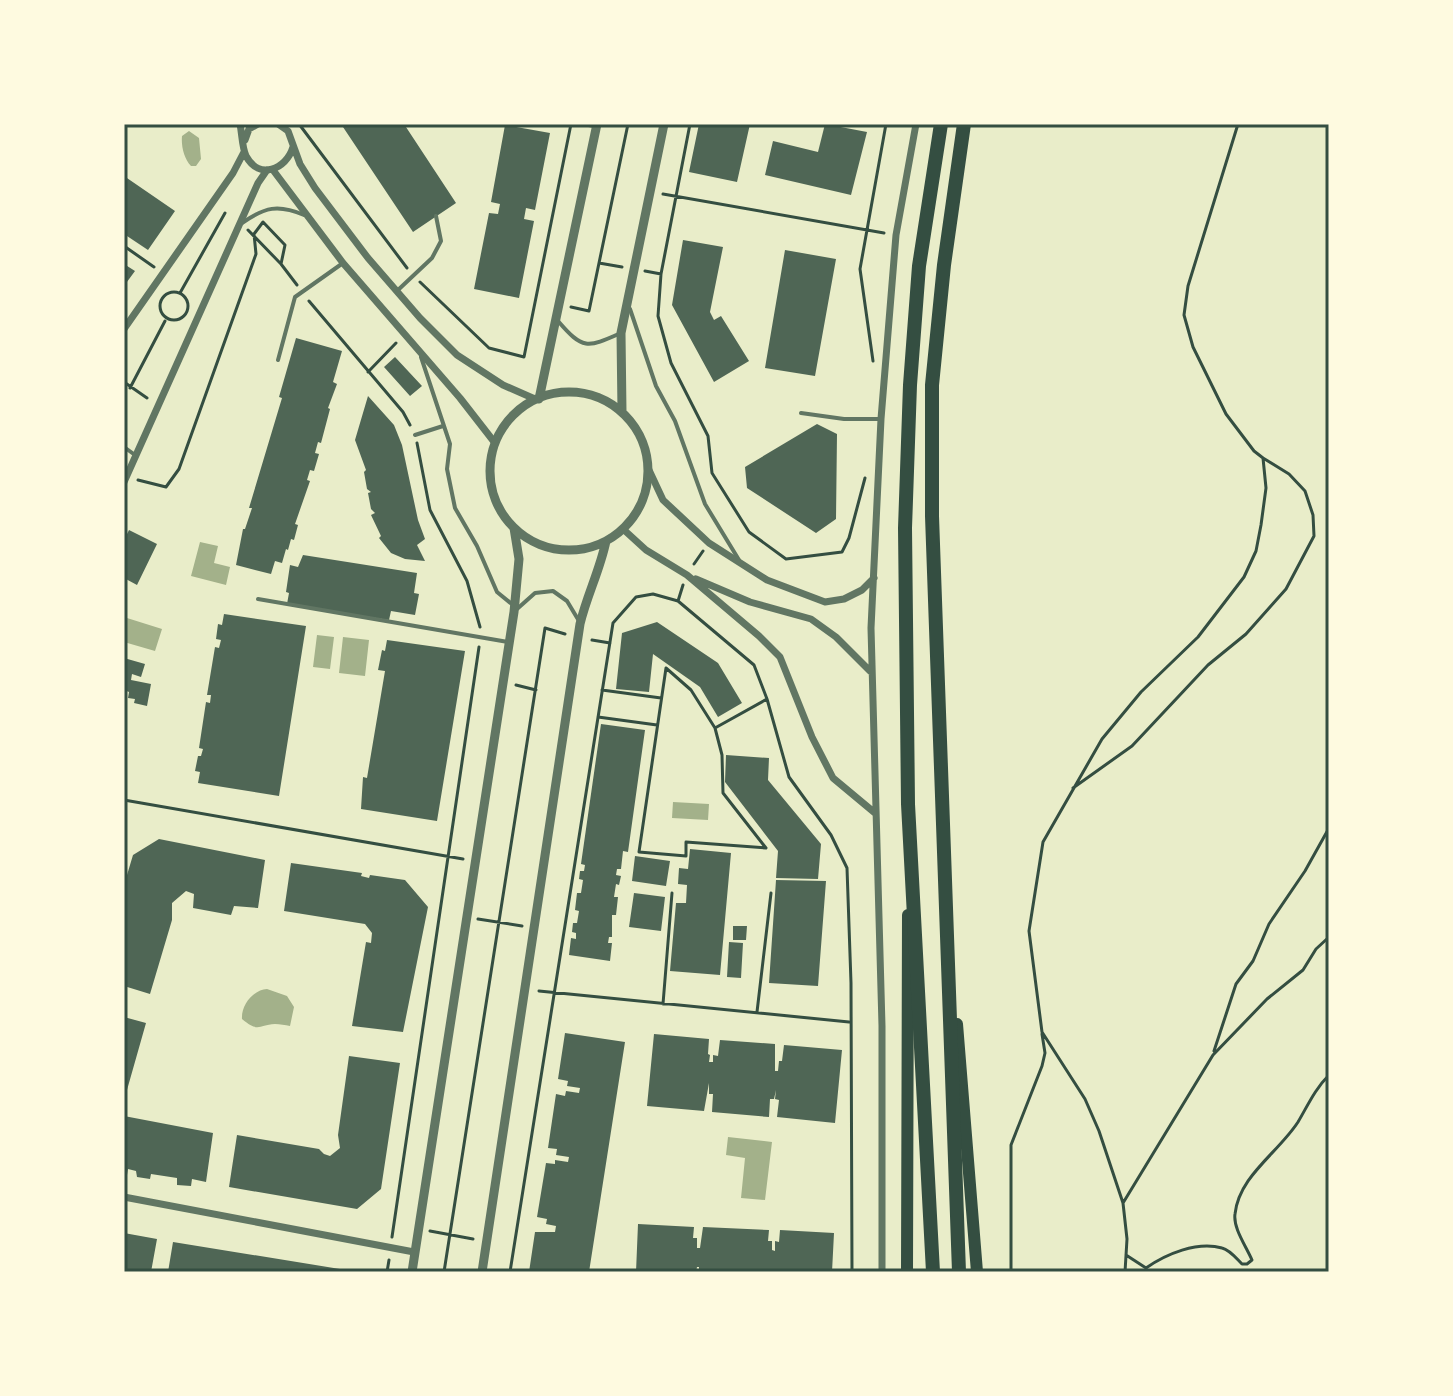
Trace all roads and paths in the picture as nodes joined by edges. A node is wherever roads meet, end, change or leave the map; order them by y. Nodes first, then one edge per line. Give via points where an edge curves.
1 (240, 124) edge
2 (258, 124) edge
3 (278, 124) edge
4 (299, 124) edge
5 (571, 124) edge
6 (583, 124) edge
7 (628, 124) edge
8 (664, 124) edge
9 (690, 124) edge
10 (886, 124) edge
11 (916, 124) edge
12 (941, 124) edge
13 (964, 124) edge
14 (1238, 124) edge
15 (597, 125) edge
16 (244, 142) junction
17 (293, 147) junction
18 (244, 152) junction
19 (270, 170) junction
20 (650, 191) junction
21 (676, 196) junction
22 (225, 213) dead end
23 (436, 216) dead end
24 (308, 217) junction
25 (240, 224) junction
26 (867, 230) junction
27 (254, 234) junction
28 (896, 235) junction
29 (124, 246) edge
30 (343, 263) junction
31 (281, 264) junction
32 (163, 274) junction
33 (413, 276) junction
34 (302, 292) junction
35 (396, 292) junction
36 (180, 293) junction
37 (628, 301) junction
38 (589, 311) dead end
39 (166, 319) junction
40 (556, 319) junction
41 (124, 329) edge
42 (621, 333) junction
43 (420, 355) junction
44 (278, 360) dead end
45 (874, 374) dead end
46 (124, 382) edge
47 (130, 388) junction
48 (537, 399) junction
49 (160, 405) junction
50 (622, 412) junction
51 (801, 413) dead end
52 (881, 419) junction
53 (444, 426) junction
54 (415, 435) junction
55 (495, 443) junction
56 (124, 447) edge
57 (136, 457) junction
58 (1263, 458) junction
59 (649, 470) junction
60 (125, 478) edge
61 (865, 478) dead end
62 (514, 528) junction
63 (623, 529) junction
64 (606, 541) junction
65 (709, 543) junction
66 (742, 565) junction
67 (687, 575) junction
68 (874, 578) junction
69 (258, 599) dead end
70 (678, 601) junction
71 (514, 609) junction
72 (580, 624) junction
73 (578, 638) junction
74 (480, 639) junction
75 (508, 643) junction
76 (610, 643) junction
77 (870, 671) junction
78 (501, 682) junction
79 (536, 690) junction
80 (602, 690) junction
81 (661, 698) junction
82 (767, 699) junction
83 (598, 717) junction
84 (657, 725) junction
85 (715, 728) junction
86 (1070, 790) junction
87 (124, 800) edge
88 (908, 804) junction
89 (875, 813) junction
90 (1329, 828) edge
91 (448, 856) junction
92 (474, 861) junction
93 (943, 863) junction
94 (672, 893) dead end
95 (771, 893) dead end
96 (466, 917) junction
97 (499, 922) junction
98 (534, 928) junction
99 (1329, 937) edge
100 (525, 990) junction
101 (554, 993) junction
102 (663, 1004) junction
103 (756, 1012) junction
104 (849, 1022) junction
105 (1042, 1032) junction
106 (1213, 1055) junction
107 (1329, 1075) edge
108 (124, 1197) edge
109 (1123, 1203) junction
110 (418, 1229) junction
111 (450, 1235) junction
112 (487, 1241) junction
113 (390, 1247) junction
114 (414, 1252) junction
115 (1126, 1255) junction
116 (387, 1272) edge
117 (412, 1272) edge
118 (444, 1272) edge
119 (482, 1272) edge
120 (510, 1272) edge
121 (852, 1272) edge
122 (882, 1272) edge
123 (907, 1272) edge
124 (933, 1272) edge
125 (959, 1272) edge
126 (977, 1272) edge
127 (1011, 1272) edge
128 (1125, 1272) edge

1 - 16 street
2 - 16 street via 249,129
3 - 17 street via 288,131
4 - 33 path
5 - 33 path via 524,357 489,348
6 - 15 lane
7 - 38 path
8 - 20 street
9 - 21 path
10 - 26 path
11 - 28 street
12 - 88 highway via 919,266 910,385 905,528
13 - 93 highway via 932,385
14 - 58 path via 1188,286 1184,315 1193,347 1226,414
15 - 40 street
16 - 18 street
17 - 19 street via 283,166
17 - 35 street via 315,188
18 - 19 street via 253,165
18 - 32 street
19 - 24 street
19 - 25 street
20 - 21 path
20 - 37 street
21 - 26 path
21 - 61 path via 658,316 671,363 708,436 712,473 739,518 786,559 842,552
22 - 36 path
23 - 33 lane via 441,241
24 - 25 lane via 285,207 258,212
24 - 30 street
25 - 49 street
26 - 28 path
26 - 45 path via 860,269
27 - 31 path
27 - 31 path via 263,222 285,245
27 - 60 path via 256,254 179,469 166,487
28 - 52 street
29 - 32 path
30 - 34 lane
30 - 43 street
31 - 34 path
32 - 41 street
33 - 35 lane
34 - 44 lane via 295,297
34 - 54 path via 403,412
35 - 48 street via 457,355 503,385
36 - 39 path via 162,298 159,307
36 - 39 path via 188,301 188,313 176,321
37 - 42 street
37 - 66 lane via 705,504
39 - 47 path
40 - 42 lane via 576,341 594,345
40 - 48 street
42 - 50 street
43 - 53 lane
43 - 55 street
46 - 47 path
47 - 49 path
48 - 50 street via 571,392 598,397
48 - 55 street via 511,417
49 - 57 street
50 - 59 street via 636,428
51 - 52 lane
52 - 68 street
53 - 54 lane
53 - 71 lane via 455,508 497,592
54 - 74 path via 430,510 467,581
55 - 62 street via 490,473 496,503
56 - 57 lane
57 - 60 street
58 - 86 path via 1261,525 1244,577 1198,637 1102,739
58 - 86 path via 1305,491 1313,515 1314,536 1286,589 1132,746
59 - 63 street via 637,512
59 - 65 street via 663,500
62 - 64 street via 557,550
62 - 71 street via 519,559
63 - 64 street
63 - 67 street
64 - 72 street
65 - 66 street
65 - 67 path
66 - 68 street via 825,602 844,599
67 - 70 path
67 - 77 street via 750,602 811,619
67 - 89 street via 780,657 833,778
68 - 77 street
69 - 74 lane
70 - 76 path via 653,594 636,597 613,623
70 - 82 path via 754,665
71 - 72 lane via 535,593 553,591 567,601
71 - 75 street
72 - 73 street
73 - 76 path
73 - 79 path via 545,628
73 - 98 street
74 - 75 lane
74 - 91 path
75 - 78 street
76 - 80 path
77 - 89 street
78 - 79 path
78 - 92 street
79 - 97 path
80 - 81 path
80 - 83 path
81 - 84 path
81 - 85 path via 666,668 691,690
82 - 85 path
82 - 104 path via 789,777 831,835 847,868
83 - 84 path
83 - 101 path
84 - 85 path via 639,852 686,856 686,842 766,848 723,793
86 - 105 path via 1043,842 1029,931
87 - 91 path
88 - 123 highway
88 - 124 highway
89 - 122 street
90 - 106 path via 1236,984
91 - 92 path
91 - 113 path
92 - 96 street
93 - 125 highway
93 - 126 highway
94 - 102 path
95 - 103 path
96 - 97 path
96 - 110 street
97 - 98 path
97 - 111 path
98 - 100 street
99 - 106 path via 1303,970
100 - 101 path
100 - 112 street
101 - 102 path
101 - 120 path
102 - 103 path
103 - 104 path
104 - 121 path
105 - 109 path via 1085,1099
105 - 127 path via 1042,1066 1011,1145
106 - 109 path
107 - 115 path via 1241,1193 1235,1228 1252,1260 1242,1264 1225,1249 1212,1247 1167,1256 1146,1268
108 - 113 street
109 - 115 path
110 - 111 path
110 - 114 street
111 - 112 path
111 - 118 path
112 - 119 street
113 - 114 street
113 - 116 path
114 - 117 street
115 - 128 path

